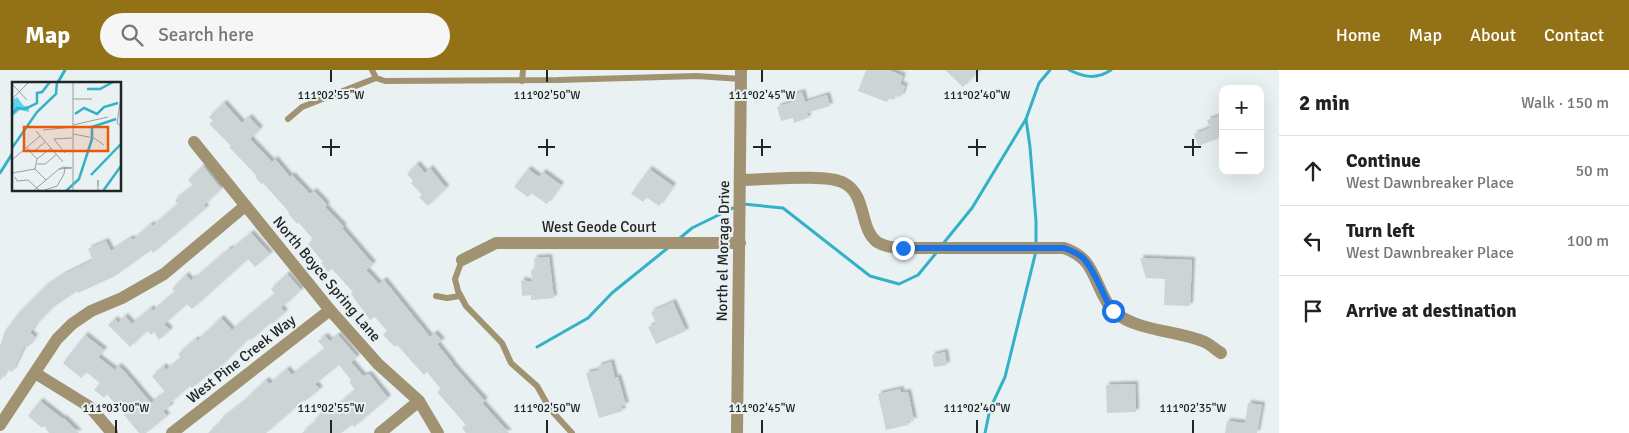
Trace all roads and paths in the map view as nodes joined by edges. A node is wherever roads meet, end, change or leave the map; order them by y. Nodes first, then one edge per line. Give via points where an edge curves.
1 (372, 70) edge
2 (523, 70) edge
3 (740, 74) edge
4 (376, 78) junction
5 (522, 80) junction
6 (288, 119) dead end
7 (194, 142) dead end
8 (741, 180) junction
9 (245, 206) junction
10 (740, 243) junction
11 (462, 260) joint
12 (436, 296) dead end
13 (460, 296) junction
14 (330, 310) junction
15 (1221, 353) dead end
16 (35, 373) junction
17 (419, 401) junction
18 (0, 425) edge
19 (112, 433) edge
20 (172, 433) edge
21 (380, 433) edge
22 (438, 433) edge
23 (572, 433) edge
24 (738, 433) edge

1 - 4 lane
2 - 5 lane
3 - 5 lane
3 - 8 street, North el Moraga Drive
4 - 5 lane via 385,82
4 - 6 lane via 302,107
7 - 9 street, North Boyce Spring Lane
8 - 10 street, North el Moraga Drive
8 - 15 street via 816,177 844,182 860,201 871,234 877,242 888,247 1064,248 1084,259 1113,311 1139,324 1206,342
9 - 14 street, North Boyce Spring Lane
9 - 16 street via 164,274 72,324
10 - 11 street, West Geode Court via 496,243
10 - 24 street, North el Moraga Drive
11 - 13 lane via 455,279
12 - 13 lane
13 - 23 lane via 502,343 511,363 536,386 550,409
14 - 17 street, North Boyce Spring Lane via 378,364
14 - 20 street, West Pine Creek Way
16 - 18 street
16 - 19 street via 90,407
17 - 21 street
17 - 22 street, North Boyce Spring Lane

